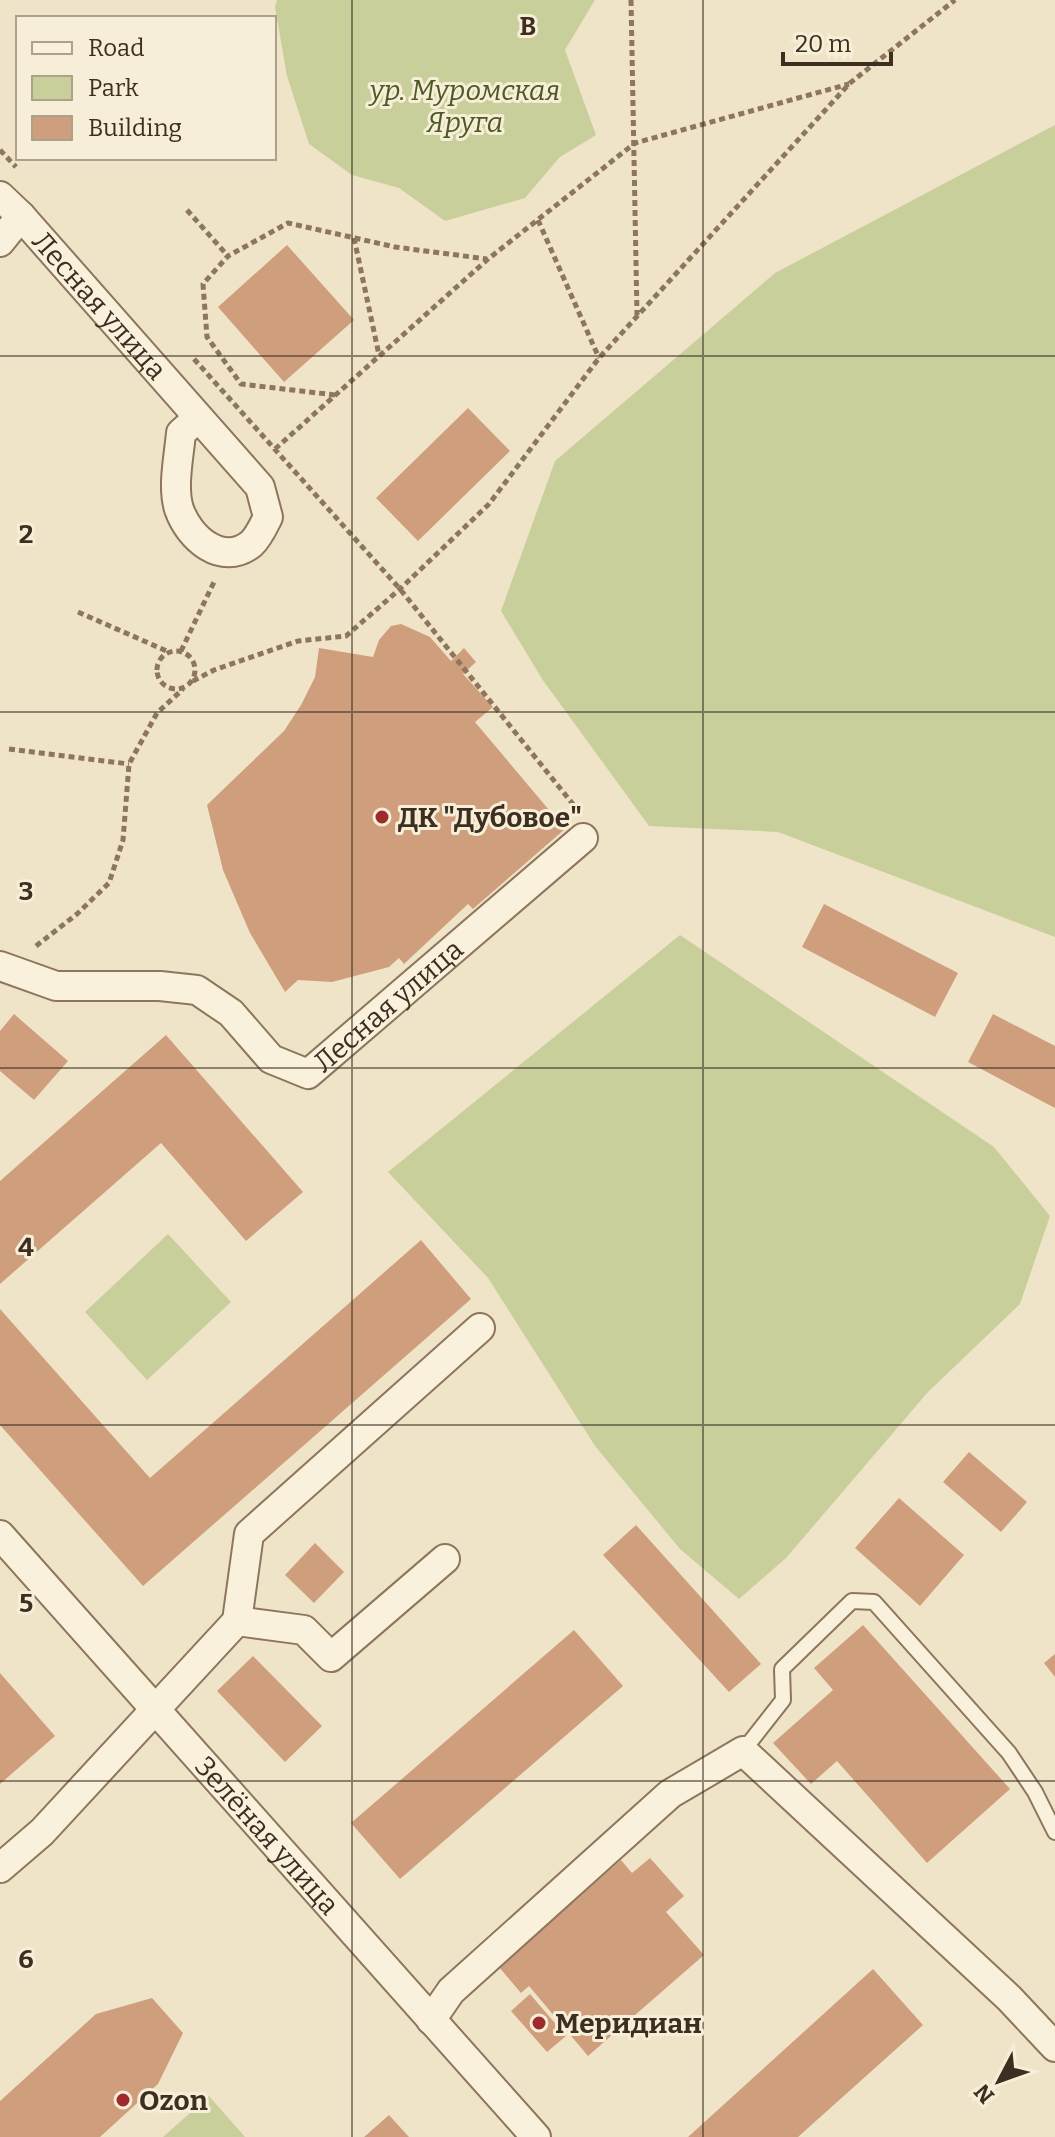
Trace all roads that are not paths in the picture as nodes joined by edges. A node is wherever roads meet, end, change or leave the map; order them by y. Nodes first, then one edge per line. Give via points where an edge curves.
1 (0, 196) edge
2 (21, 216) junction
3 (0, 242) edge
4 (198, 418) dead end
5 (583, 838) road end
6 (0, 966) edge
7 (480, 1328) dead end
8 (0, 1535) edge
9 (445, 1559) dead end
10 (237, 1621) junction
11 (154, 1709) junction
12 (743, 1751) junction
13 (1055, 1832) edge
14 (0, 1868) edge
15 (431, 2020) junction
16 (1055, 2047) edge
17 (536, 2137) edge

1 - 2 street, Лесная улица
2 - 3 street
2 - 4 street, Лесная улица
5 - 6 street, Лесная улица via 308,1074 271,1059 231,1013 197,990 56,986
7 - 10 street via 249,1534
8 - 11 street, Зелёная улица
9 - 10 street via 331,1657 304,1630
10 - 11 street
11 - 14 street via 42,1832
11 - 15 street, Зелёная улица
12 - 13 lane via 783,1700 782,1669 852,1601 874,1602 1009,1753
12 - 15 street via 670,1794 451,1991
12 - 16 street
15 - 17 street, Зелёная улица

